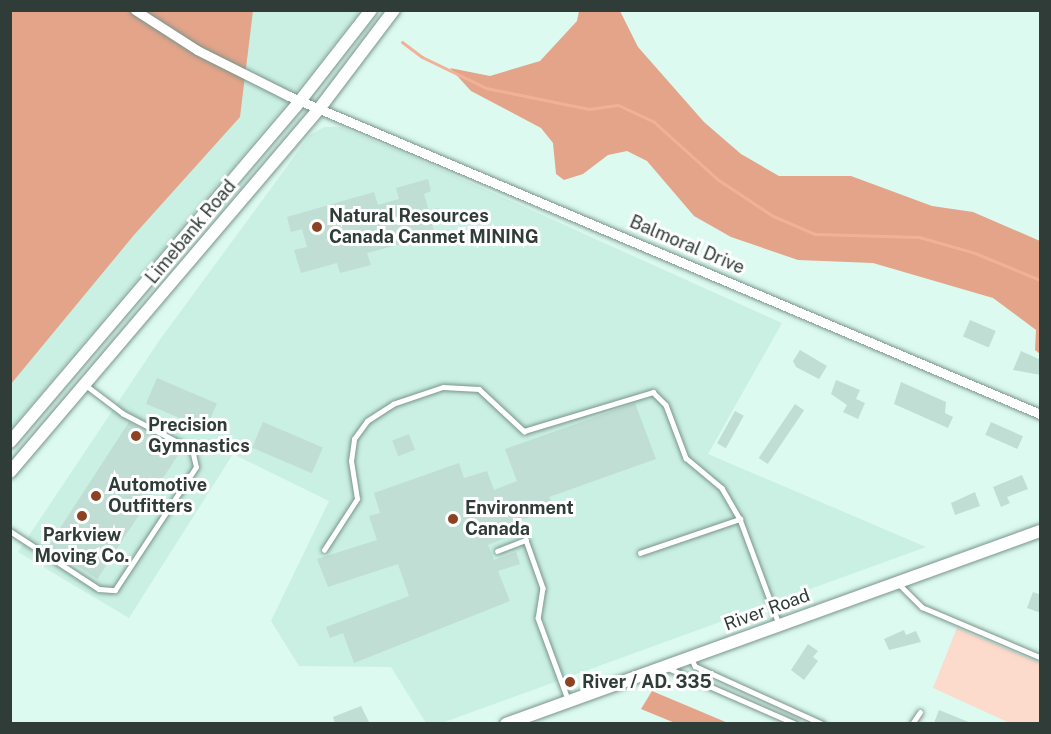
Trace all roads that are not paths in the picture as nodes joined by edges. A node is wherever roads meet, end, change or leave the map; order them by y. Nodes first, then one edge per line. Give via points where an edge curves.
1 (135, 10) edge
2 (371, 10) edge
3 (394, 10) edge
4 (300, 101) junction
5 (319, 109) junction
6 (85, 385) junction
7 (1041, 414) edge
8 (10, 441) edge
9 (10, 472) edge
10 (740, 519) junction
11 (10, 531) edge
12 (1041, 531) edge
13 (324, 550) dead end
14 (497, 551) dead end
15 (640, 553) dead end
16 (897, 582) junction
17 (779, 625) junction
18 (691, 657) junction
19 (1041, 657) edge
20 (666, 667) junction
21 (568, 701) junction
22 (921, 712) dead end
23 (506, 723) edge
24 (795, 723) edge
25 (823, 723) edge
26 (912, 723) edge

1 - 4 street, Balmoral Drive via 197,50
2 - 4 main road, Limebank Road
3 - 5 main road, Limebank Road
4 - 5 street, Balmoral Drive
4 - 8 main road, Limebank Road
5 - 6 main road, Limebank Road
5 - 7 street, Balmoral Drive
6 - 9 main road, Limebank Road
6 - 11 lane via 123,414 192,450 198,462 115,590 99,589
10 - 13 lane via 722,489 686,458 658,394 607,403 524,431 489,395 462,386 444,387 393,404 362,426 351,447 357,499
10 - 15 lane
10 - 17 lane
12 - 16 main road, River Road
14 - 21 lane via 526,540 543,588 538,618
16 - 17 main road, River Road
16 - 19 lane via 922,607
17 - 18 main road, River Road
18 - 20 main road, River Road
18 - 25 lane via 694,666
20 - 21 main road, River Road
20 - 24 lane
21 - 23 main road, River Road
22 - 26 lane

